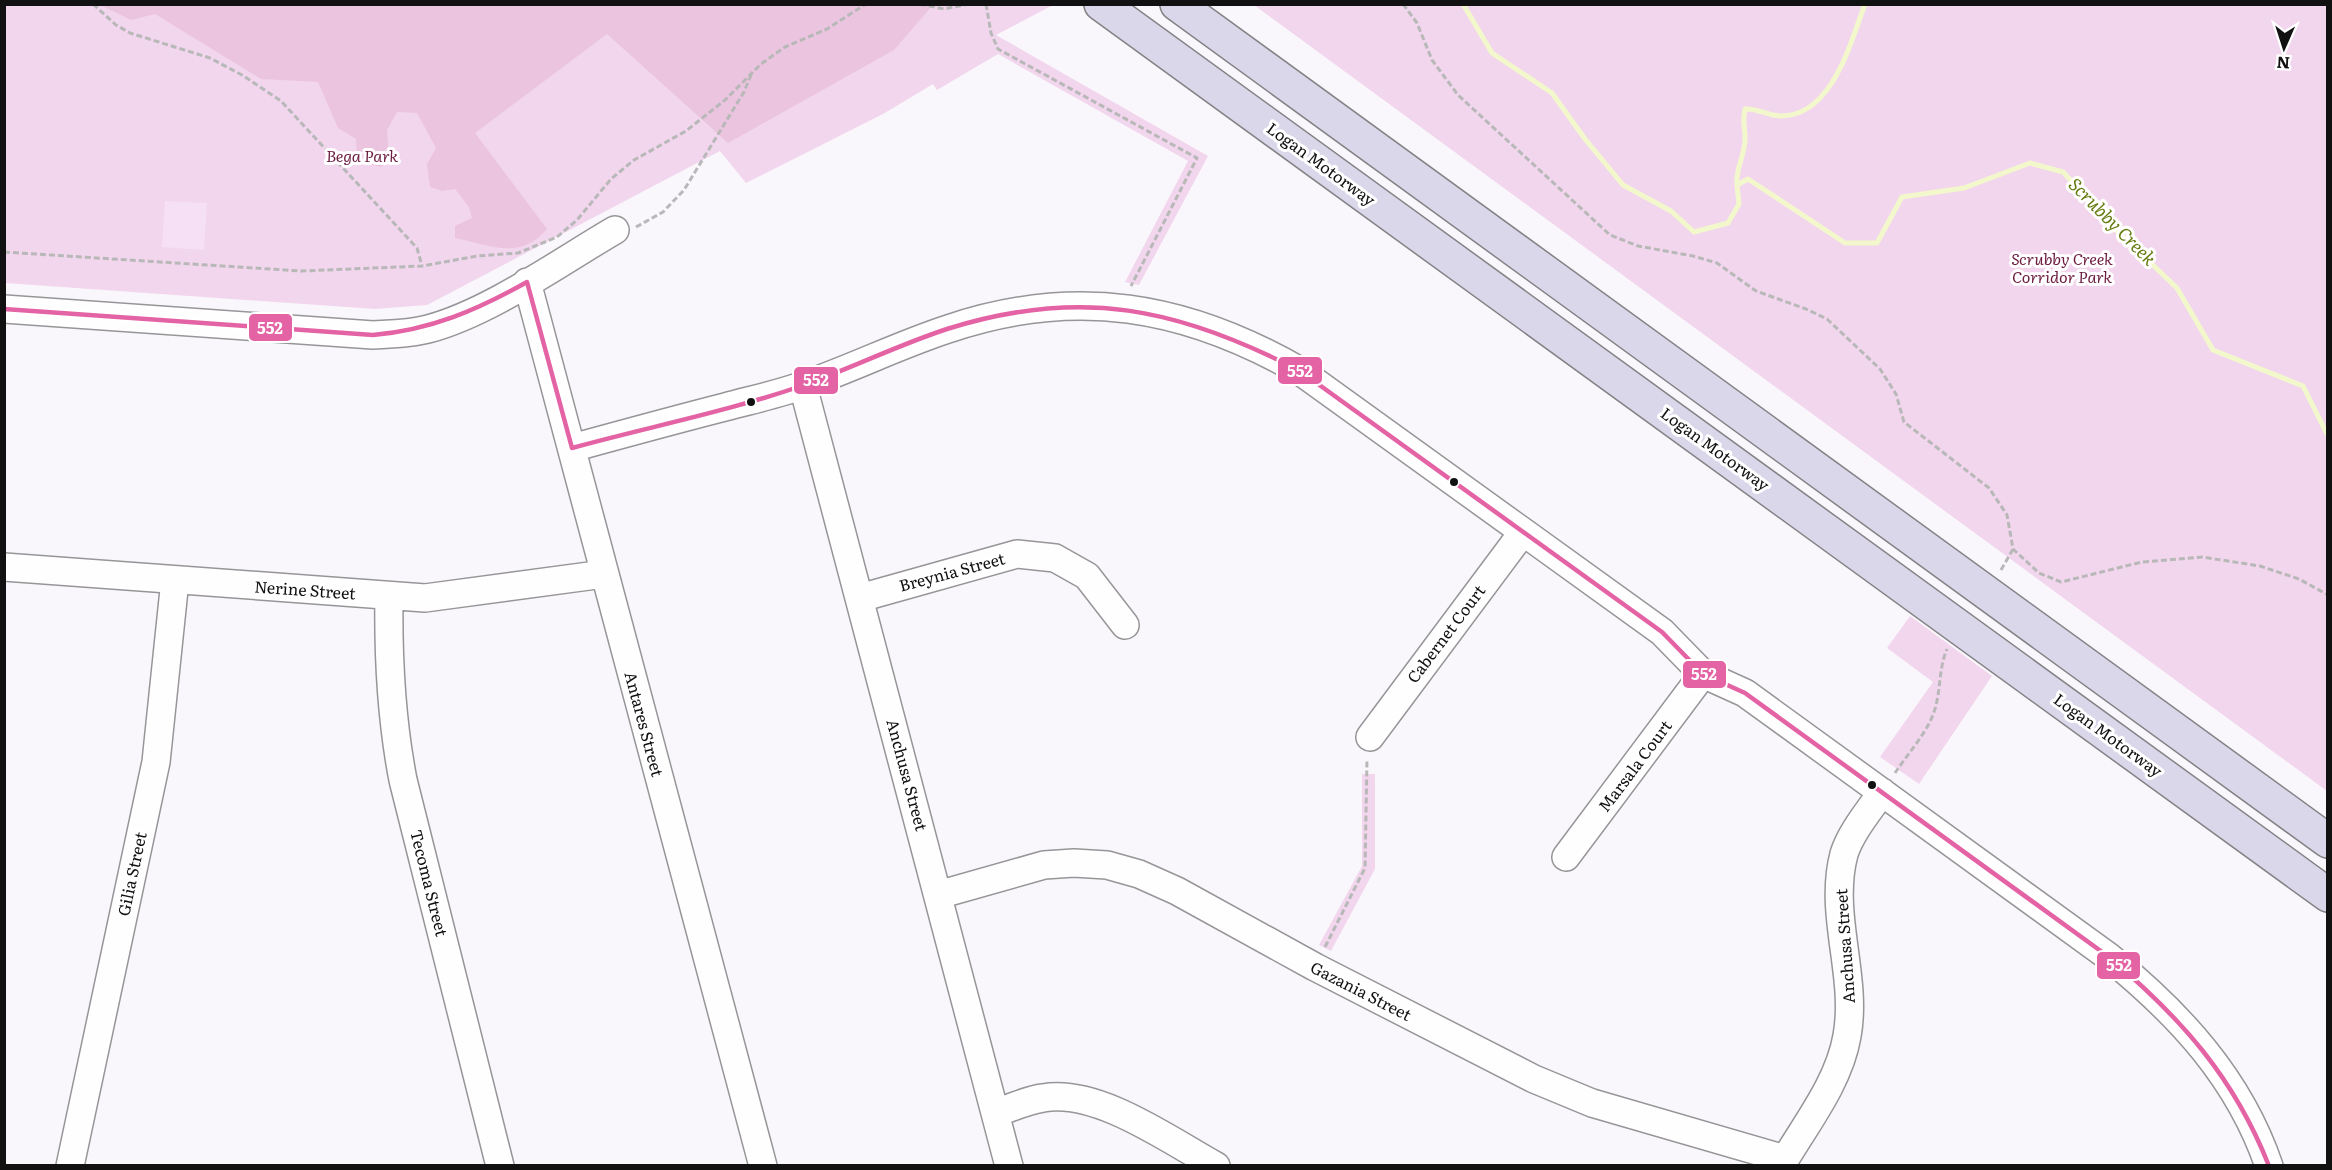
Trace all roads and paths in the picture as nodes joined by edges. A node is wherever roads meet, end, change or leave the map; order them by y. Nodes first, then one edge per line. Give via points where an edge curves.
1 (93, 4) edge
2 (866, 4) edge
3 (920, 4) edge
4 (969, 4) edge
5 (986, 4) edge
6 (1101, 4) edge
7 (1177, 4) edge
8 (1402, 4) edge
9 (752, 72) junction
10 (615, 230) joint
11 (4, 252) edge
12 (422, 266) junction
13 (527, 282) junction
14 (4, 309) edge
15 (1127, 309) junction
16 (803, 386) junction
17 (572, 448) junction
18 (1523, 532) junction
19 (2013, 549) junction
20 (4, 567) edge
21 (2001, 570) dead end
22 (604, 574) junction
23 (175, 580) junction
24 (2328, 595) edge
25 (388, 596) junction
26 (860, 598) junction
27 (1125, 625) dead end
28 (1948, 644) dead end
29 (1703, 674) junction
30 (1370, 737) joint
31 (1881, 792) junction
32 (2328, 841) edge
33 (1566, 858) dead end
34 (938, 895) junction
35 (2328, 895) edge
36 (1315, 967) junction
37 (995, 1113) junction
38 (1783, 1162) edge
39 (70, 1166) edge
40 (500, 1166) edge
41 (763, 1166) edge
42 (1009, 1166) edge
43 (1215, 1166) edge
44 (2269, 1166) edge

1 - 12 path via 130,33 210,58 282,101 417,248
2 - 9 path via 827,29 785,47
3 - 4 path via 944,9
5 - 15 path via 998,49 1197,158 1131,285
6 - 35 highway, Logan Motorway
7 - 32 highway
8 - 19 path via 1417,23 1432,60 1458,95 1610,235 1638,246 1717,264 1756,291 1827,319 1881,369 1896,394 1904,422 1989,488 2007,515
9 - 10 path via 744,92 684,190 663,212 643,225
9 - 12 path via 686,131 634,160 611,179 577,220 557,237 518,253
10 - 13 street
11 - 12 path via 301,271
13 - 14 street via 429,329 373,335
13 - 17 street, Antares Street
15 - 16 street via 1041,308 979,319
15 - 18 street via 1215,329 1270,354 1300,371
16 - 17 street
16 - 26 street, Anchusa Street
17 - 22 street, Antares Street
18 - 29 street via 1662,632
18 - 30 street, Cabernet Court
19 - 21 path
19 - 24 path via 2039,573 2061,582 2142,562 2202,557 2260,566
20 - 23 street, Nerine Street
22 - 25 street, Nerine Street via 448,597
22 - 41 street, Antares Street
23 - 25 street, Nerine Street
23 - 39 street, Gilia Street via 156,762
25 - 40 street, Tecoma Street via 393,730
26 - 27 street, Breynia Street via 1017,554 1055,558 1087,576
26 - 34 street, Anchusa Street
28 - 31 path via 1940,667 1936,706
29 - 31 street via 1745,693
29 - 33 street, Marsala Court
30 - 36 path via 1365,868
31 - 38 street, Anchusa Street via 1844,854 1840,895 1850,999 1847,1037 1834,1078
31 - 44 street via 2109,957 2160,1000 2190,1031 2232,1088
34 - 36 street, Gazania Street via 1044,865 1107,865 1177,891
34 - 37 street, Anchusa Street
36 - 38 street, Gazania Street via 1534,1079 1592,1103
37 - 42 street, Anchusa Street
37 - 43 street via 1044,1097 1101,1104

